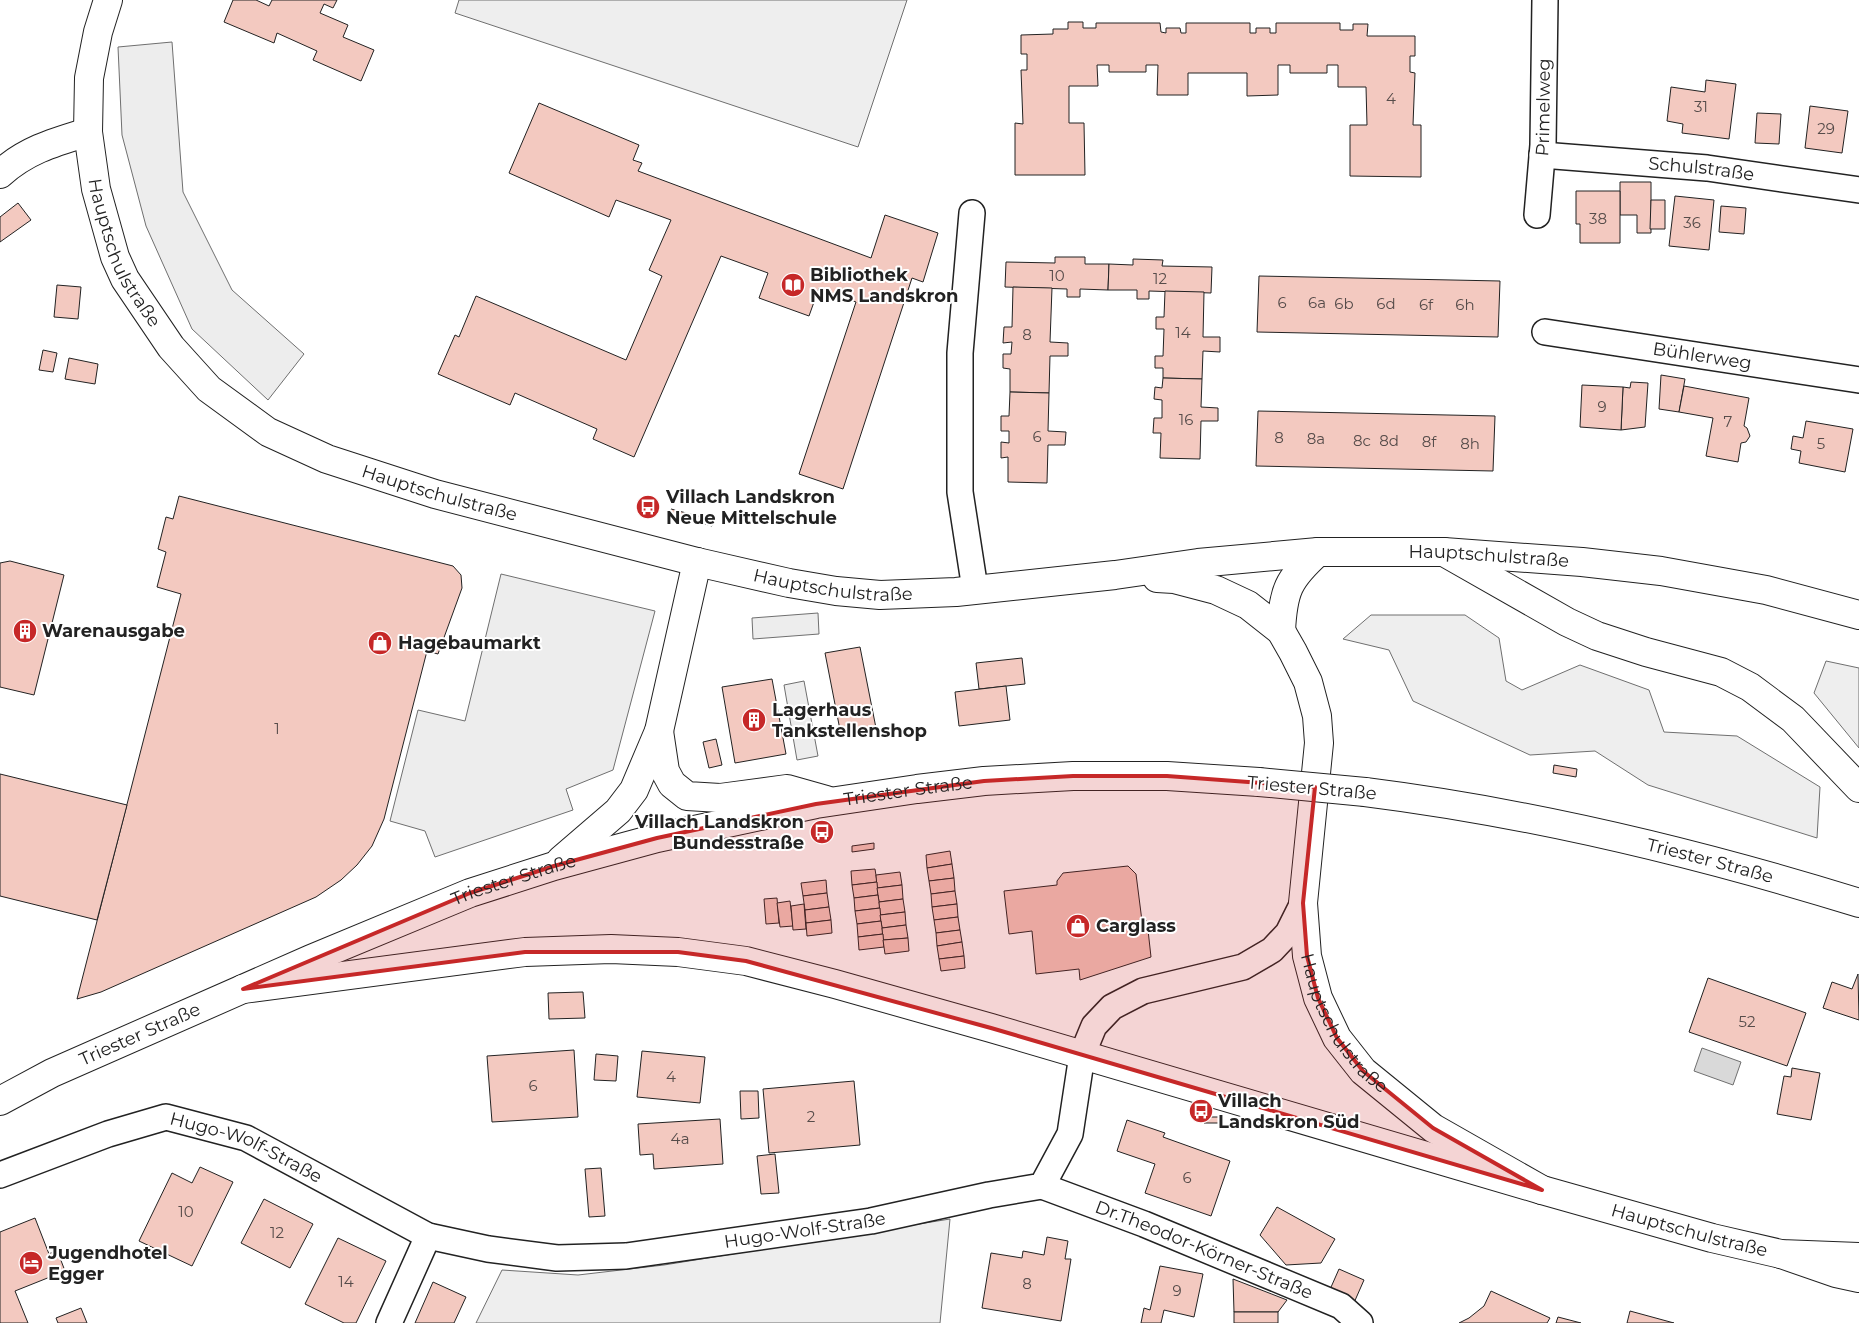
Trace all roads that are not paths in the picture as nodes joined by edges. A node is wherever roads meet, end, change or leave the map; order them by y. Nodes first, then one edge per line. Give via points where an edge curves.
1 (108, 0) edge
2 (1545, 0) edge
3 (88, 132) junction
4 (1542, 155) junction
5 (0, 174) edge
6 (1859, 190) edge
7 (972, 213) dead end
8 (1537, 214) dead end
9 (1545, 332) dead end
10 (1859, 380) edge
11 (1318, 552) junction
12 (1444, 552) junction
13 (697, 562) junction
14 (1115, 575) junction
15 (975, 589) junction
16 (1859, 615) edge
17 (1280, 631) junction
18 (659, 731) junction
19 (1859, 788) edge
20 (832, 802) junction
21 (554, 866) junction
22 (1303, 903) junction
23 (1859, 903) edge
24 (243, 989) junction
25 (1082, 1055) junction
26 (0, 1101) edge
27 (0, 1175) edge
28 (1042, 1186) junction
29 (1542, 1190) junction
30 (428, 1236) junction
31 (1781, 1254) junction
32 (1859, 1257) edge
33 (1859, 1278) edge
34 (389, 1323) edge
35 (1360, 1323) edge

1 - 3 main road, Hauptschulstraße via 89,78
2 - 4 street, Primelweg
3 - 5 main road via 46,145
3 - 13 main road, Hauptschulstraße via 96,188 115,258 134,295 171,347 209,390 268,432 326,459 435,494
4 - 6 street, Schulstraße via 1707,168
4 - 8 street, Primelweg
7 - 15 street via 960,353 960,492
9 - 10 street, Bühlerweg
11 - 12 main road, Hauptschulstraße
11 - 14 main road, Hauptschulstraße via 1198,563
11 - 17 main road via 1299,570 1287,588
12 - 16 main road, Hauptschulstraße via 1660,571 1766,590
12 - 19 main road via 1597,636 1721,672 1750,687 1793,719
13 - 15 main road, Hauptschulstraße via 844,592 880,595
13 - 18 main road
14 - 15 main road, Hauptschulstraße
14 - 17 main road, Hauptschulstraße via 1174,579 1216,590 1248,605
17 - 22 main road, Hauptschulstraße via 1308,682 1320,743
18 - 20 main road via 665,772 672,784 687,796 720,798 787,789
18 - 21 main road via 634,790 618,811
20 - 21 main road, Triester Straße via 657,838
20 - 23 main road, Triester Straße, bridge via 984,781 1073,776 1167,776 1365,792 1545,820 1798,884
21 - 24 main road, Triester Straße via 470,893
22 - 25 street via 1288,933 1272,950 1242,966 1143,991 1112,1006 1094,1026
22 - 29 main road, Hauptschulstraße via 1307,956 1318,998 1337,1038 1363,1071 1433,1128
24 - 25 main road via 525,952 611,949 678,952 746,961 826,981
24 - 26 main road, Triester Straße via 52,1072
25 - 28 street via 1070,1134
25 - 29 main road
27 - 30 street, Hugo-Wolf-Straße via 108,1134 166,1117 246,1138
28 - 30 street, Hugo-Wolf-Straße via 871,1221 626,1256 557,1258 488,1249
28 - 35 street, Dr.Theodor-Körner-Straße via 1144,1224 1341,1306
29 - 31 main road, Hauptschulstraße
30 - 34 street
31 - 32 main road, Hauptschulstraße
31 - 33 main road

